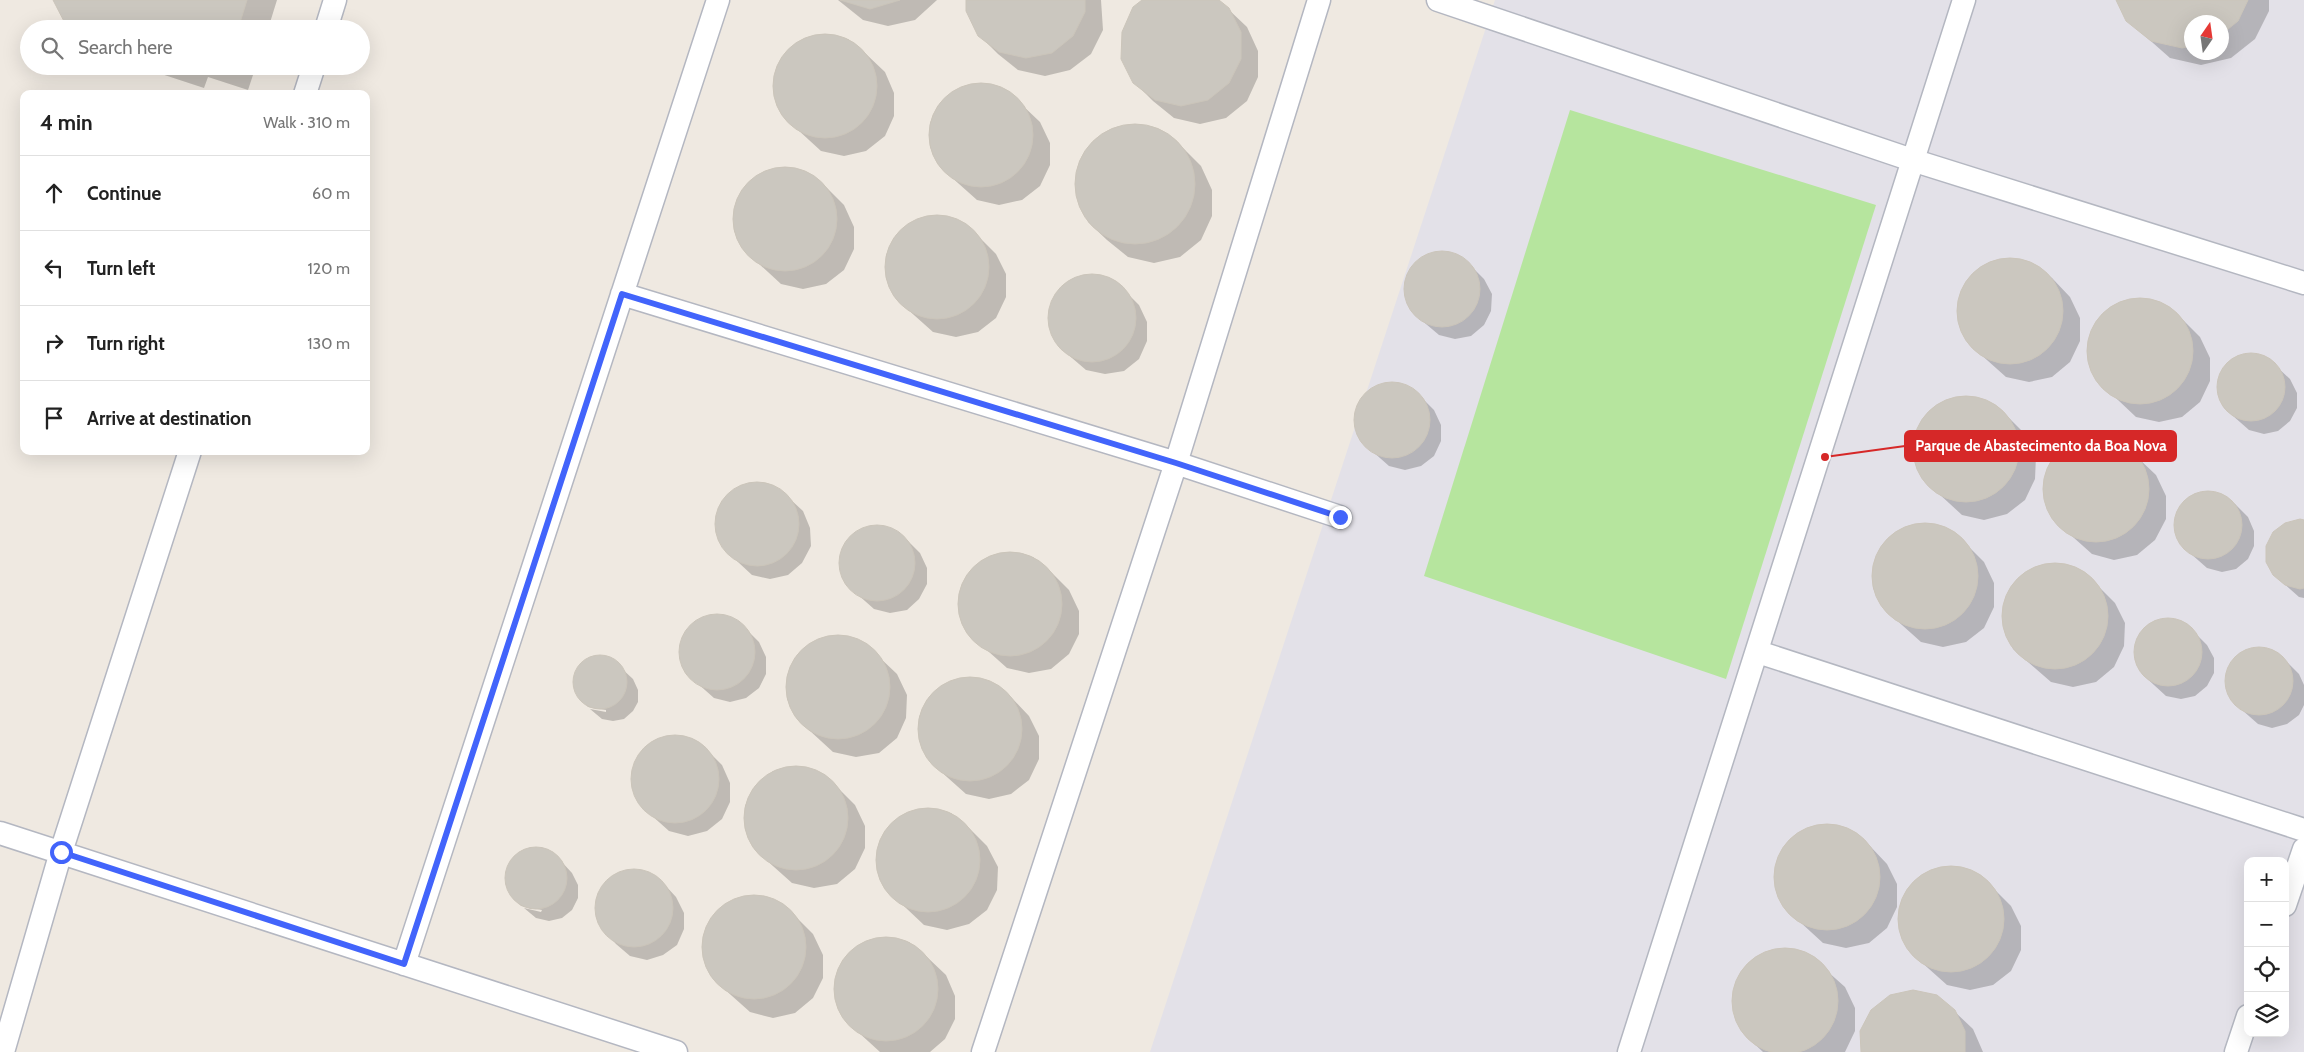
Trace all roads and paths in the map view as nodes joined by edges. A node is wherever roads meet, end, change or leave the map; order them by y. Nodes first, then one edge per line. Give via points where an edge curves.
1 (335, 0) edge
2 (718, 0) edge
3 (1319, 0) edge
4 (1438, 0) edge
5 (1964, 0) edge
6 (329, 20) edge
7 (311, 75) edge
8 (306, 90) edge
9 (1912, 160) junction
10 (2304, 283) edge
11 (622, 294) junction
12 (189, 455) edge
13 (1176, 463) junction
14 (1340, 517) dead end
15 (1758, 652) junction
16 (2304, 830) edge
17 (0, 833) edge
18 (2304, 849) edge
19 (61, 852) junction
20 (2286, 902) edge
21 (404, 964) junction
22 (2244, 1028) edge
23 (3, 1052) edge
24 (676, 1052) edge
25 (983, 1052) edge
26 (1629, 1052) edge
27 (2236, 1052) edge

1 - 6 lane
2 - 11 lane
3 - 13 lane
4 - 9 lane
5 - 9 lane
7 - 8 lane
9 - 10 lane
9 - 15 lane
11 - 13 lane
11 - 21 lane
12 - 19 lane
13 - 14 lane
13 - 25 lane
15 - 16 lane
15 - 26 lane
17 - 19 lane
18 - 20 lane
19 - 21 lane
19 - 23 lane
21 - 24 lane
22 - 27 lane

